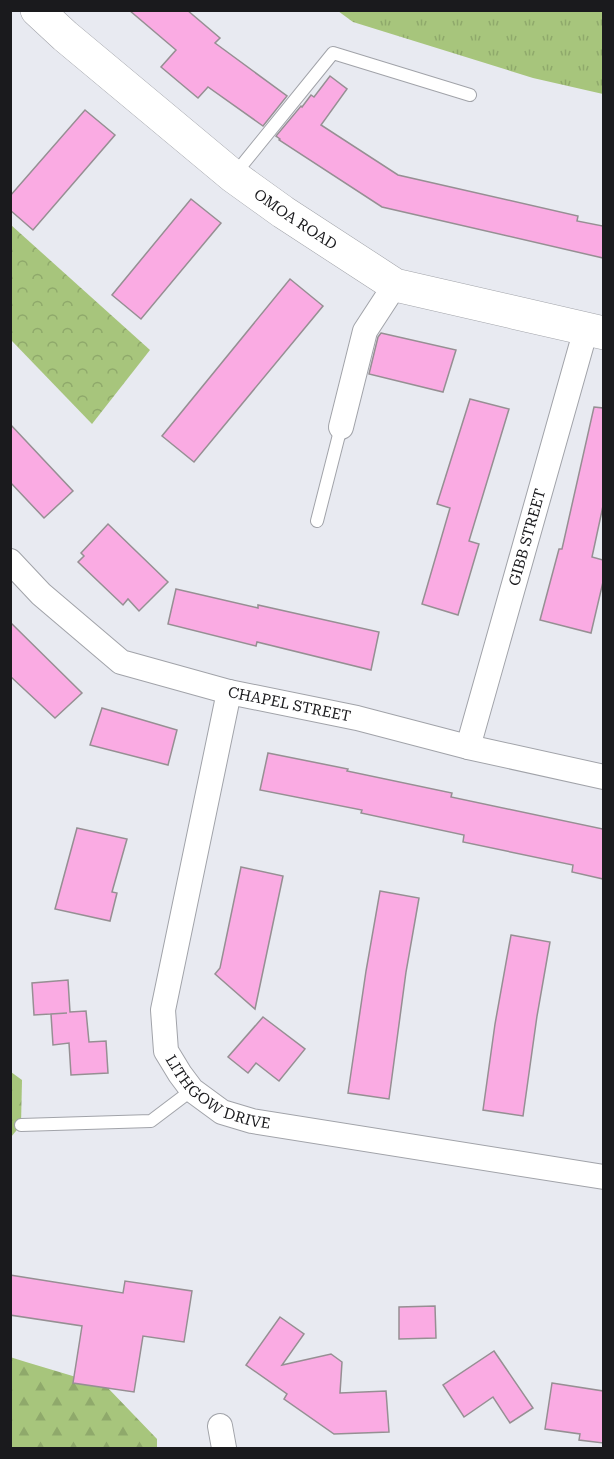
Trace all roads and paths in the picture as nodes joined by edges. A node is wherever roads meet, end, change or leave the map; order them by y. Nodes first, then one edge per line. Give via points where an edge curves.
1 (37, 10) edge
2 (470, 95) dead end
3 (233, 176) junction
4 (395, 285) junction
5 (595, 331) edge
6 (341, 427) joint
7 (317, 521) dead end
8 (10, 561) edge
9 (229, 692) junction
10 (468, 747) junction
11 (603, 777) edge
12 (192, 1090) junction
13 (21, 1125) dead end
14 (603, 1177) edge

1 - 3 main road, OMOA ROAD
2 - 3 lane via 333,53
3 - 4 main road, OMOA ROAD
4 - 5 main road, OMOA ROAD
4 - 6 street via 365,332
5 - 10 street, GIBB STREET
6 - 7 lane
8 - 9 street, CHAPEL STREET via 41,594 121,662
9 - 10 street, CHAPEL STREET via 357,718
9 - 12 street, LITHGOW DRIVE via 163,1010 166,1051
10 - 11 street, CHAPEL STREET
12 - 13 lane via 151,1120
12 - 14 street, LITHGOW DRIVE via 222,1112 252,1121

